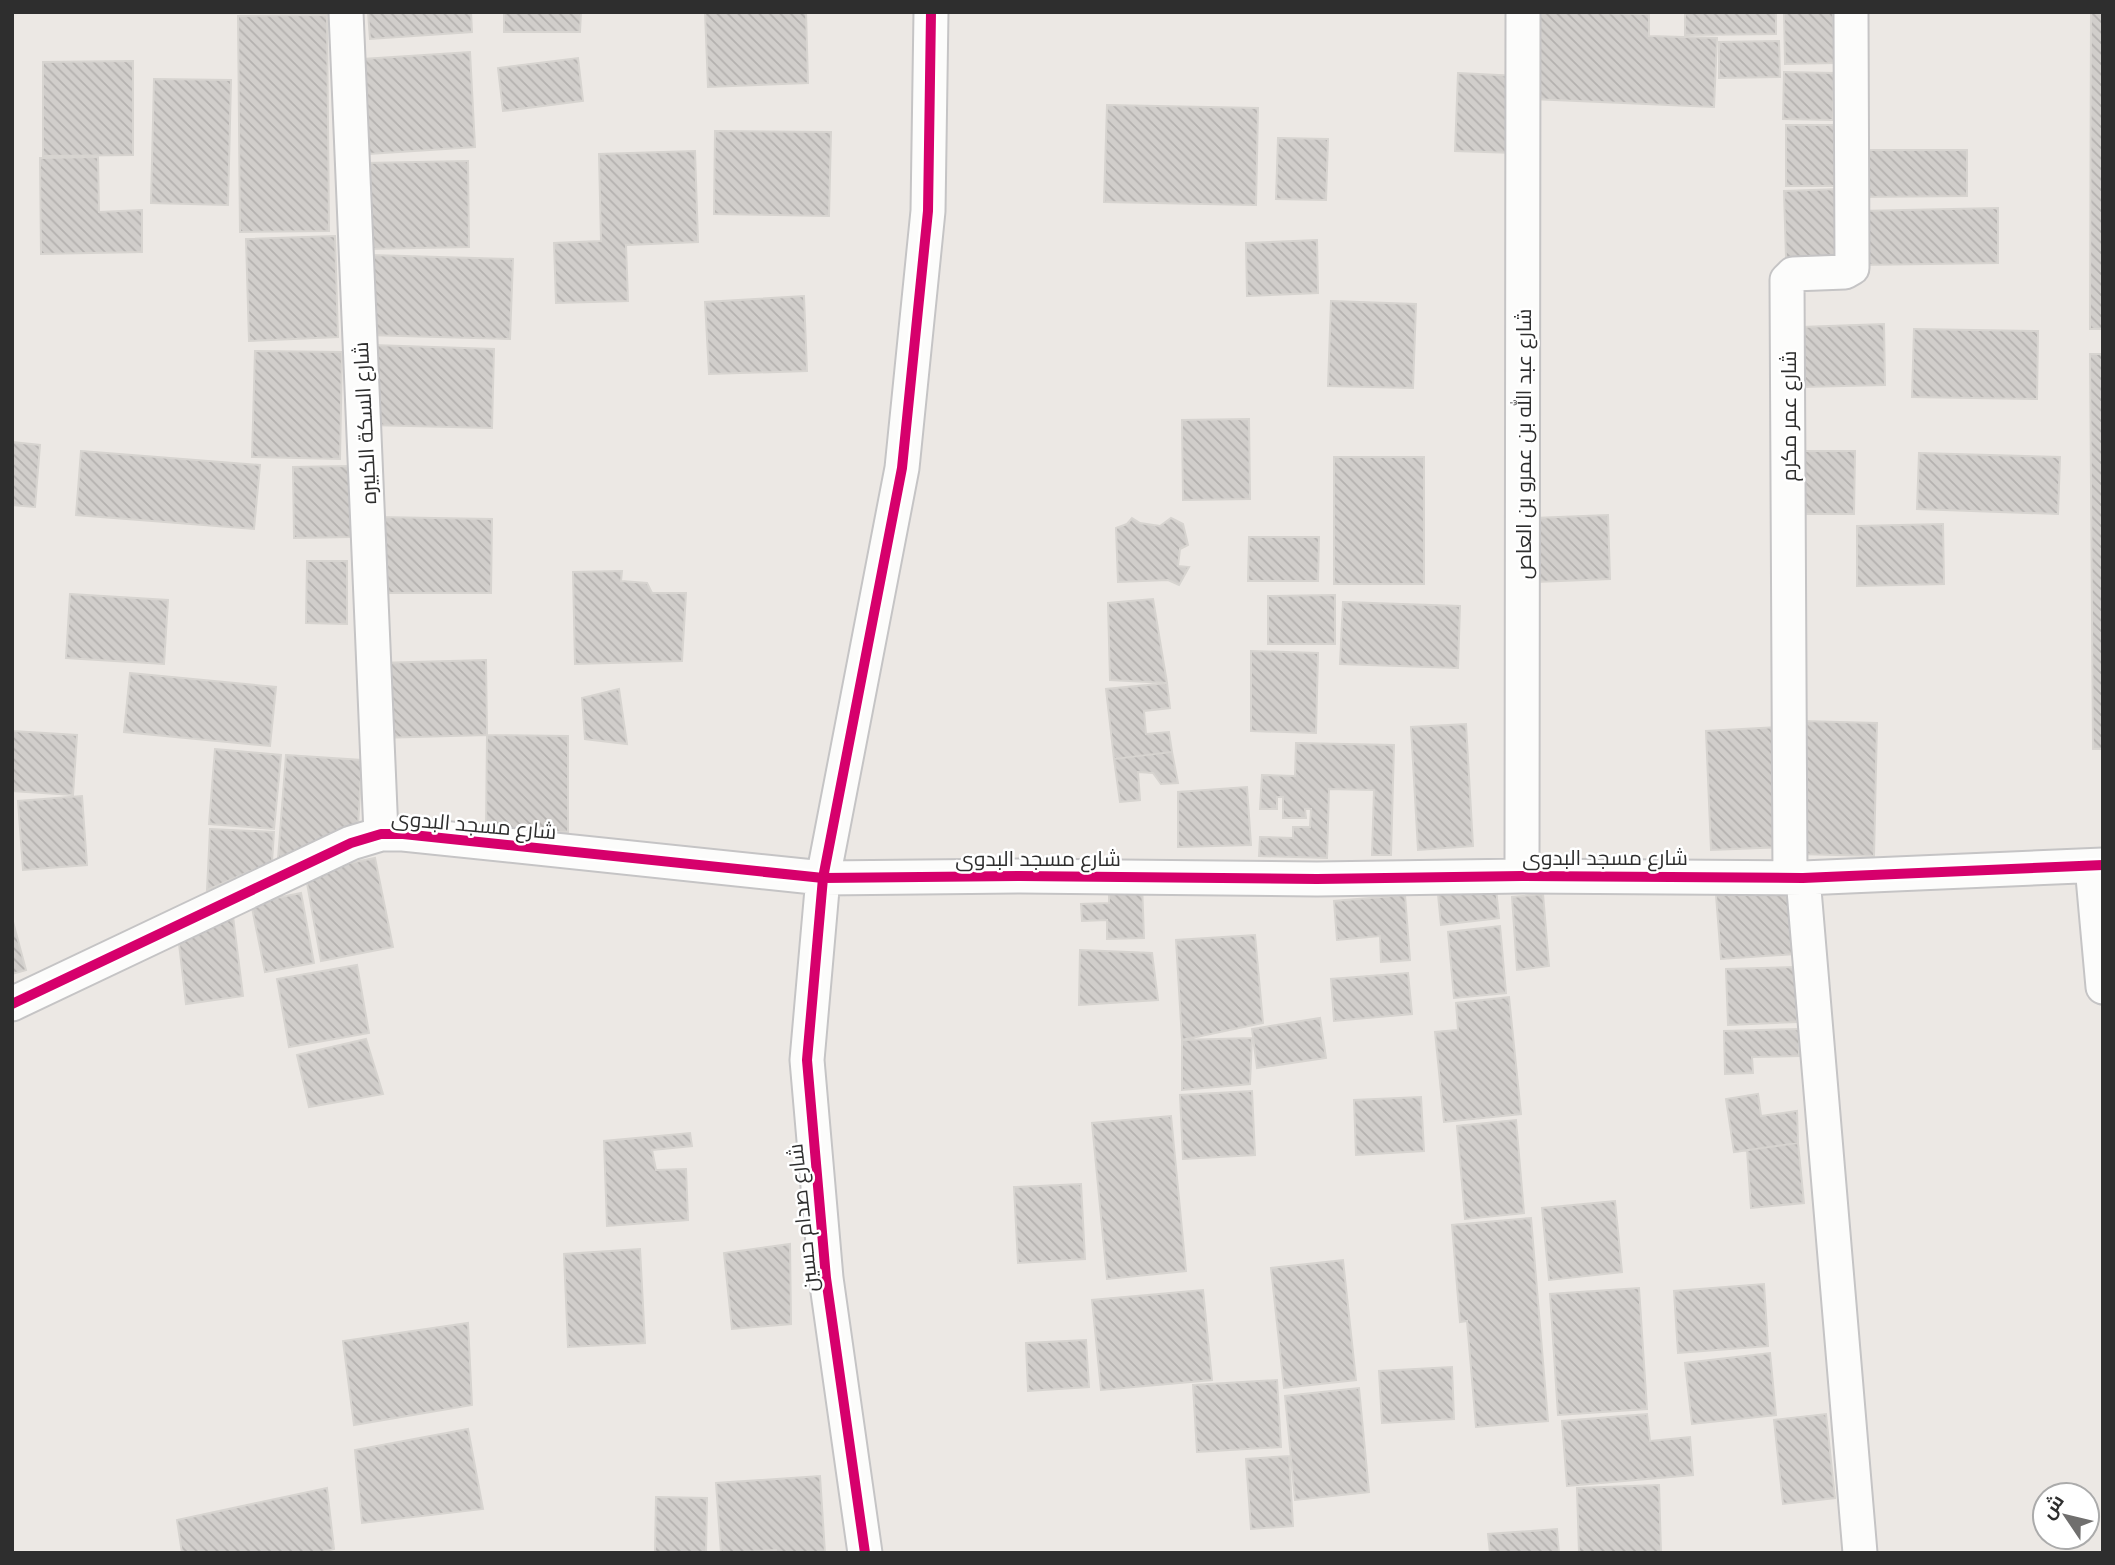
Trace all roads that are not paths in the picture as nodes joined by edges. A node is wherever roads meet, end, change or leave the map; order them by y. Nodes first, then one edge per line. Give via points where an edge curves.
1 (346, 12) edge
2 (931, 12) edge
3 (1522, 12) edge
4 (1851, 12) edge
5 (381, 834) junction
6 (2097, 866) edge
7 (1522, 876) junction
8 (823, 878) junction
9 (1796, 878) junction
10 (2103, 988) edge
11 (12, 1004) edge
12 (865, 1553) edge
13 (1860, 1553) edge

1 - 5 street, شارع السكة الكبيره
2 - 8 street, شارع صدام حسين via 928,211 902,468
3 - 7 street, شارع عبد الله بن عمرو بن العاص
4 - 9 street, شارع عمر مكرم via 1852,268 1793,274 1787,280
5 - 8 street, شارع مسجد البدوى
5 - 11 street, شارع مسجد البدوى via 351,843
6 - 9 street, شارع مسجد البدوى
6 - 10 street
7 - 8 street, شارع مسجد البدوى
7 - 9 street, شارع مسجد البدوى
8 - 12 street, شارع صدام حسين via 807,1060 827,1278
9 - 13 street

